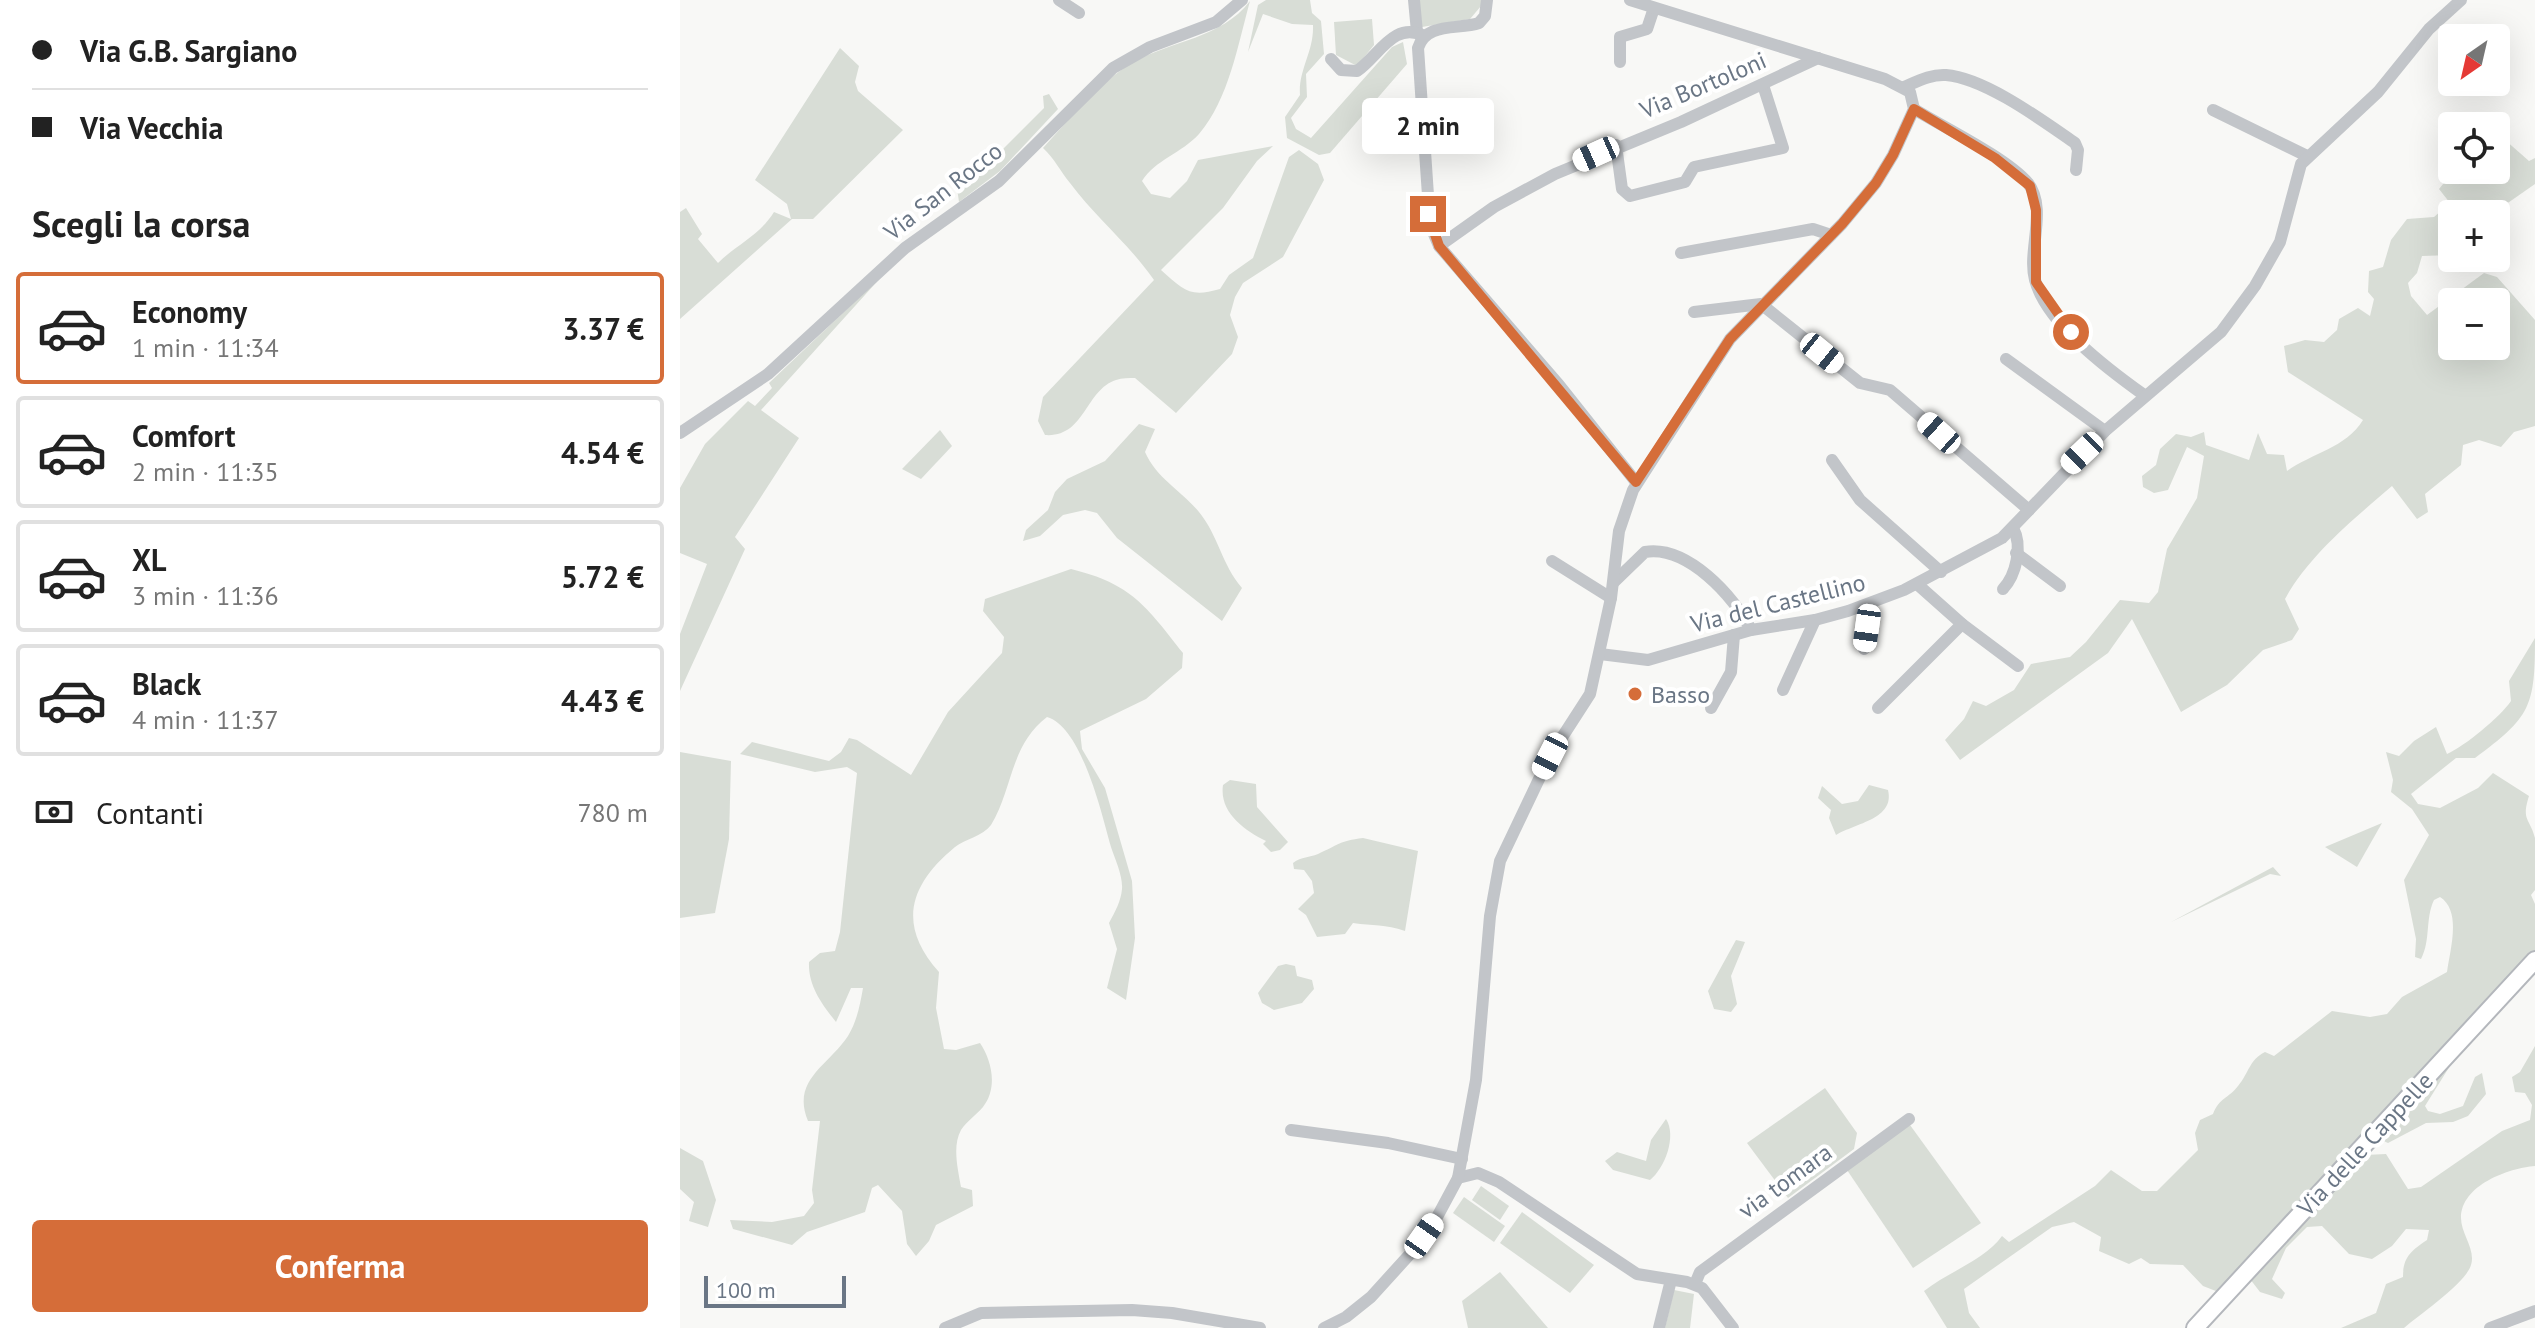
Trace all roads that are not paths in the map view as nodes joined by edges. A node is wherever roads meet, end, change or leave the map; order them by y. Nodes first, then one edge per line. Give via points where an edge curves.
1 (1059, 0) edge
2 (1242, 0) edge
3 (1414, 0) edge
4 (1487, 0) edge
5 (1630, 0) edge
6 (2461, 0) edge
7 (1654, 8) junction
8 (1079, 13) dead end
9 (1421, 34) junction
10 (1818, 58) junction
11 (1331, 59) dead end
12 (1620, 62) dead end
13 (1763, 85) junction
14 (1904, 87) junction
15 (1914, 109) junction
16 (2213, 110) dead end
17 (1616, 145) junction
18 (2307, 156) junction
19 (2076, 170) dead end
20 (1831, 235) junction
21 (1439, 246) junction
22 (1681, 253) dead end
23 (1761, 304) junction
24 (1694, 312) dead end
25 (2006, 359) dead end
26 (2144, 395) junction
27 (2105, 431) junction
28 (680, 433) edge
29 (1832, 460) dead end
30 (1636, 482) junction
31 (2029, 510) junction
32 (2013, 528) junction
33 (2016, 553) junction
34 (1552, 561) dead end
35 (1941, 572) junction
36 (1614, 582) junction
37 (1917, 584) junction
38 (2060, 586) dead end
39 (2003, 589) dead end
40 (1611, 598) junction
41 (1862, 606) junction
42 (1815, 620) junction
43 (1962, 624) junction
44 (1751, 630) junction
45 (1734, 635) junction
46 (1864, 649) dead end
47 (1599, 656) junction
48 (2018, 666) dead end
49 (1783, 690) dead end
50 (1711, 708) dead end
51 (1878, 708) dead end
52 (2535, 960) edge
53 (1909, 1119) dead end
54 (1291, 1130) dead end
55 (1462, 1159) junction
56 (1458, 1178) junction
57 (1671, 1280) junction
58 (1695, 1284) junction
59 (2535, 1311) edge
60 (1025, 1313) junction
61 (1238, 1326) edge
62 (945, 1328) edge
63 (1025, 1328) edge
64 (1260, 1328) edge
65 (1324, 1328) edge
66 (1659, 1328) edge
67 (1733, 1328) edge
68 (2195, 1328) edge
69 (2490, 1328) edge

1 - 8 street
2 - 28 street, Via San Rocco via 1216,22 1150,47 1113,68 999,181 905,248 768,374
3 - 9 street
4 - 9 street via 1479,23
5 - 7 street
6 - 18 street, Via del Castellino via 2429,29 2378,92
7 - 10 street
7 - 12 street via 1649,27 1620,37
9 - 11 street via 1394,37 1357,71 1341,70
9 - 21 street via 1428,214
10 - 13 street, Via Bortoloni
10 - 14 street
13 - 17 street, Via Bortoloni
13 - 17 street via 1783,148 1694,167 1685,182 1630,196 1622,189
14 - 15 street
14 - 19 street via 1942,75 1990,91 2075,143
15 - 20 street via 1885,169
15 - 26 street via 2030,186 2039,291 2087,350
16 - 18 street
17 - 21 street, Via Bortoloni via 1494,207
18 - 26 street, Via del Castellino via 2296,173 2280,242 2255,286 2213,341
20 - 22 street via 1813,229
20 - 23 street
21 - 30 street
23 - 24 street
23 - 30 street via 1718,356
23 - 31 street via 1860,383 1890,390
25 - 27 street
26 - 27 street, Via del Castellino
27 - 31 street, Via del Castellino
29 - 35 street via 1860,500
30 - 36 street via 1621,520
31 - 32 street, Via del Castellino
32 - 33 street
32 - 35 street, Via del Castellino
33 - 38 street
33 - 39 street via 2013,578
34 - 40 street
35 - 37 street, Via del Castellino
36 - 40 street
36 - 44 street via 1645,552 1669,553 1734,601
37 - 41 street, Via del Castellino
37 - 43 street
40 - 47 street
41 - 42 street, Via del Castellino
41 - 46 street
42 - 44 street, Via del Castellino
42 - 49 street
43 - 48 street
43 - 51 street
44 - 45 street, Via del Castellino
45 - 47 street, Via del Castellino via 1648,660
45 - 50 street via 1731,672
47 - 55 street via 1585,706 1556,745 1500,861
52 - 68 main road, Via delle Cappelle
53 - 58 street, via tomara via 1700,1272
54 - 55 street
55 - 56 street
56 - 57 street via 1478,1173 1489,1177 1637,1274
56 - 65 street via 1436,1219 1402,1263 1364,1303
57 - 58 street
57 - 66 street
58 - 67 street via 1709,1293
59 - 69 street
60 - 61 street via 1151,1311
60 - 62 street via 971,1315
60 - 63 street
61 - 64 street

